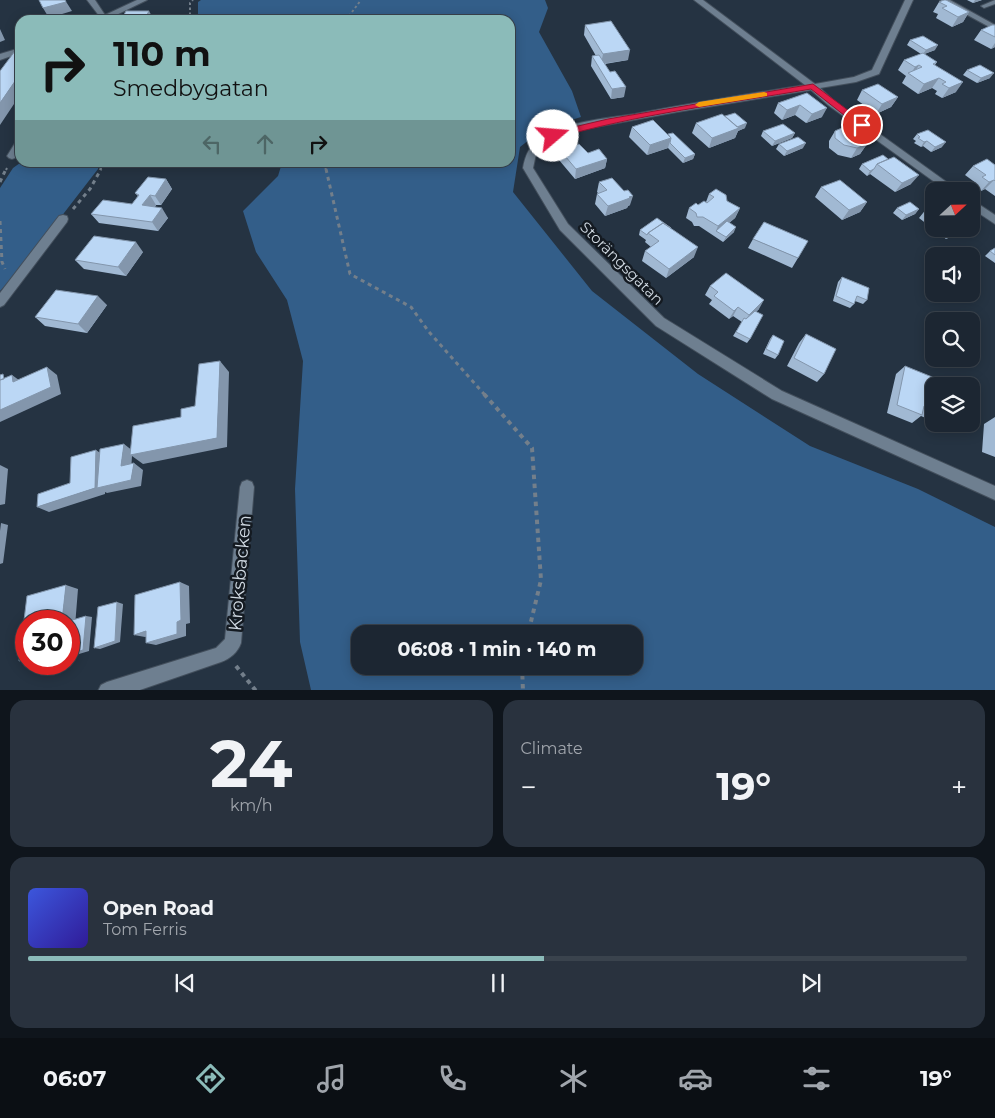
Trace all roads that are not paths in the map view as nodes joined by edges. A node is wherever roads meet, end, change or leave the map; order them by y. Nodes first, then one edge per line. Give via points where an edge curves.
1 (91, 0) edge
2 (143, 0) edge
3 (698, 0) edge
4 (909, 0) edge
5 (944, 0) edge
6 (995, 2) edge
7 (984, 6) dead end
8 (100, 15) edge
9 (111, 15) edge
10 (995, 28) edge
11 (15, 52) edge
12 (0, 57) edge
13 (813, 86) junction
14 (15, 151) edge
15 (12, 156) dead end
16 (942, 182) edge
17 (980, 209) edge
18 (63, 219) road end
19 (995, 220) edge
20 (0, 302) edge
21 (247, 487) dead end
22 (995, 493) edge
23 (107, 690) edge

1 - 8 street
2 - 9 street
3 - 13 street
4 - 13 street, Storängsgatan via 876,72
5 - 10 street
6 - 7 lane
11 - 12 street
13 - 16 street
13 - 22 street, Storängsgatan via 626,118 564,132 542,141 531,152 528,168 564,227 660,322 777,395
14 - 15 street
17 - 19 street
18 - 20 street
21 - 23 street, Kroksbacken via 234,643 222,654

